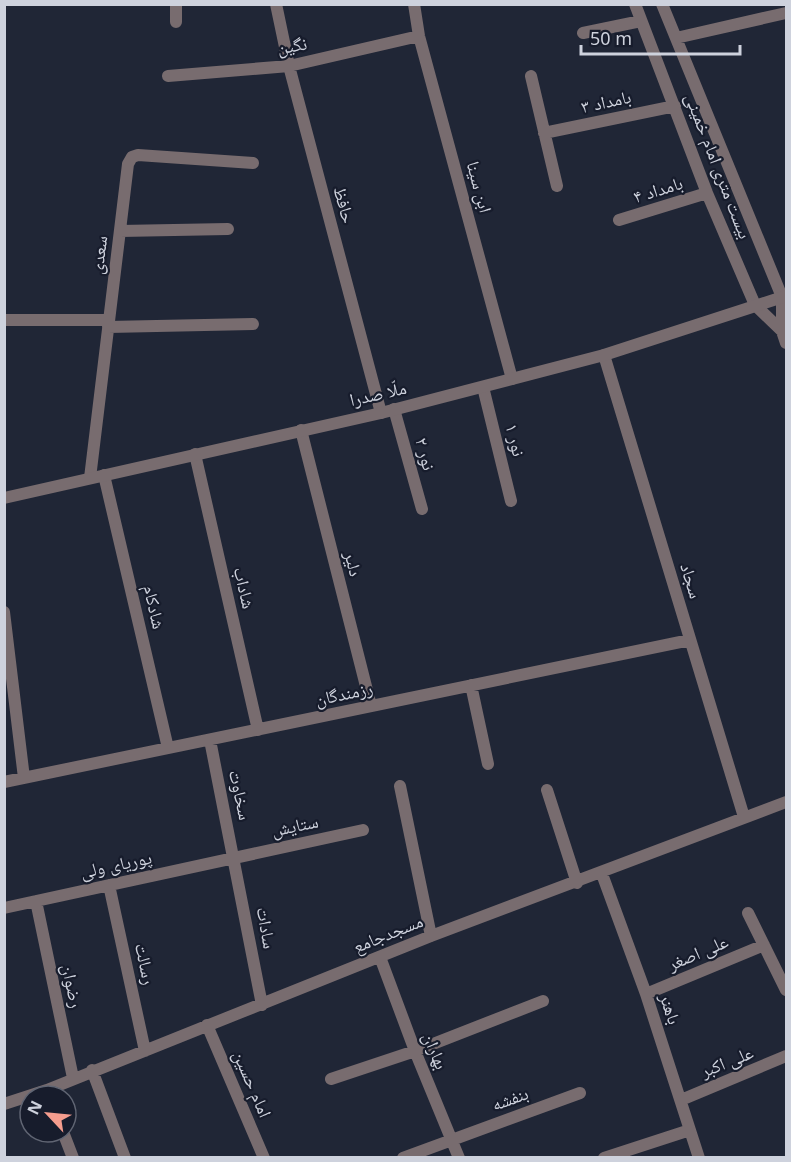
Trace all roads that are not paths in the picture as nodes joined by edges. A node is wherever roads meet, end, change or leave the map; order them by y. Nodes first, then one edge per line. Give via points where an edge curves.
1 (176, 4) edge
2 (276, 4) edge
3 (414, 4) edge
4 (634, 4) edge
5 (662, 4) edge
6 (784, 10) edge
7 (641, 21) junction
8 (176, 22) dead end
9 (583, 33) dead end
10 (419, 36) junction
11 (676, 38) junction
12 (289, 66) junction
13 (168, 76) dead end
14 (531, 76) dead end
15 (675, 106) junction
16 (544, 133) junction
17 (253, 163) dead end
18 (556, 186) dead end
19 (707, 193) junction
20 (619, 220) dead end
21 (228, 229) dead end
22 (120, 231) junction
23 (784, 297) edge
24 (754, 305) junction
25 (4, 320) edge
26 (109, 324) junction
27 (253, 324) dead end
28 (784, 337) edge
29 (604, 355) junction
30 (512, 379) junction
31 (483, 387) junction
32 (394, 409) junction
33 (381, 413) junction
34 (301, 430) junction
35 (195, 454) junction
36 (104, 475) junction
37 (90, 478) junction
38 (4, 498) edge
39 (511, 501) dead end
40 (422, 509) dead end
41 (4, 612) edge
42 (690, 640) junction
43 (471, 685) junction
44 (371, 706) junction
45 (258, 730) junction
46 (210, 740) junction
47 (168, 748) junction
48 (488, 764) dead end
49 (24, 778) junction
50 (4, 782) edge
51 (400, 786) dead end
52 (547, 790) dead end
53 (786, 802) edge
54 (744, 817) junction
55 (363, 830) dead end
56 (235, 858) junction
57 (602, 874) junction
58 (577, 883) junction
59 (110, 885) junction
60 (36, 901) junction
61 (4, 908) edge
62 (748, 913) dead end
63 (431, 936) junction
64 (764, 945) junction
65 (380, 957) junction
66 (786, 990) edge
67 (646, 994) junction
68 (543, 1001) dead end
69 (262, 1005) junction
70 (207, 1025) junction
71 (145, 1051) junction
72 (415, 1051) junction
73 (786, 1056) edge
74 (92, 1070) junction
75 (73, 1078) junction
76 (331, 1079) dead end
77 (63, 1084) edge
78 (580, 1093) dead end
79 (681, 1100) junction
80 (690, 1130) junction
81 (453, 1139) junction
82 (618, 1156) edge
83 (125, 1158) edge
84 (264, 1158) edge
85 (403, 1158) edge
86 (459, 1158) edge
87 (604, 1158) edge
88 (699, 1158) edge

1 - 8 street
2 - 12 street, حافظ
3 - 10 street, ابن سینا
4 - 7 street, بیست متری امام خمینی
5 - 11 street, بیست متری امام خمینی
6 - 11 street
7 - 9 street
7 - 15 street, بیست متری امام خمینی
10 - 12 street, نگین
10 - 30 street, ابن سینا
11 - 23 street, بیست متری امام خمینی
12 - 13 street, نگین
12 - 33 street, حافظ
14 - 16 street
15 - 16 street, بامداد ۳
15 - 19 street, بیست متری امام خمینی
16 - 18 street
17 - 22 street, سعدی via 138,155 132,158
19 - 20 street, بامداد ۴
19 - 24 street, بیست متری امام خمینی
21 - 22 street
22 - 26 street, سعدی
23 - 24 street, ملّا صدرا
23 - 28 street, بیست متری امام خمینی
24 - 28 street, بیست متری امام خمینی
24 - 29 street, ملّا صدرا
25 - 26 street
26 - 27 street
26 - 37 street, سعدی
29 - 30 street, ملّا صدرا
29 - 42 street, سجاد
30 - 31 street, ملّا صدرا
31 - 32 street, ملّا صدرا
31 - 39 street, نور ۱
32 - 33 street, ملّا صدرا
32 - 40 street, نور ۲
33 - 34 street, ملّا صدرا
34 - 35 street, ملّا صدرا
34 - 44 street, دلیر
35 - 36 street, ملّا صدرا
35 - 45 street, شاداب
36 - 37 street, ملّا صدرا
36 - 47 street, شادکام
37 - 38 street, ملّا صدرا
41 - 49 street
42 - 43 street, رزمندگان
42 - 54 street, سجاد
43 - 44 street, رزمندگان
43 - 48 street
44 - 45 street, رزمندگان
45 - 46 street, رزمندگان
46 - 47 street, رزمندگان
46 - 56 street, سخاوت
47 - 49 street, رزمندگان
49 - 50 street, رزمندگان
51 - 63 street
52 - 58 street
53 - 54 street, مسجدجامع
54 - 57 street, مسجدجامع
55 - 56 street, ستایش
56 - 59 street, پوریای ولی
56 - 69 street, سادات
57 - 58 street, مسجدجامع
57 - 67 street, باهنر
58 - 63 street, مسجدجامع
59 - 60 street, پوریای ولی
59 - 71 street, رسالت
60 - 61 street, پوریای ولی
60 - 75 street, رضوان
62 - 64 street
63 - 65 street, مسجدجامع
64 - 66 street
64 - 67 street, علی اصغر
65 - 69 street, مسجدجامع
65 - 72 street, بهاران
67 - 79 street, باهنر
68 - 72 street
69 - 70 street, مسجدجامع
70 - 71 street, مسجدجامع
70 - 84 street, امام حسین
71 - 74 street, مسجدجامع
72 - 76 street
72 - 81 street, بهاران
73 - 79 street, علی اکبر
74 - 75 street, مسجدجامع
74 - 83 street
75 - 77 street, مسجدجامع
78 - 81 street, بنفشه
79 - 80 street, باهنر
80 - 82 street
80 - 88 street, باهنر
81 - 85 street, بنفشه
81 - 86 street, بهاران
82 - 87 street

